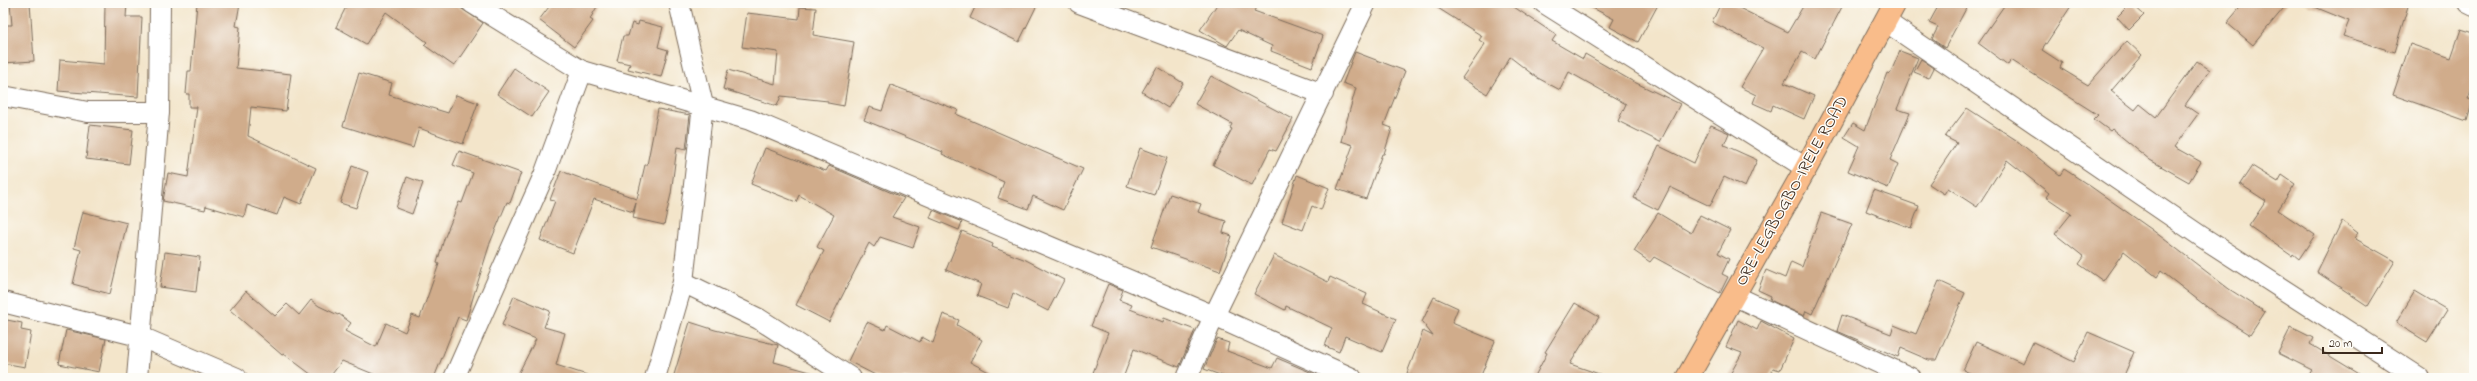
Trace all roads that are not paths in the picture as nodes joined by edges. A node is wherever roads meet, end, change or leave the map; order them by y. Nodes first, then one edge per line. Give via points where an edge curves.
1 (160, 3) edge
2 (472, 3) edge
3 (679, 3) edge
4 (1079, 3) edge
5 (1366, 3) edge
6 (1544, 3) edge
7 (2468, 3) edge
8 (2474, 6) edge
9 (1890, 12) edge
10 (582, 71) junction
11 (1323, 94) junction
12 (3, 96) edge
13 (703, 105) junction
14 (159, 112) junction
15 (1806, 168) junction
16 (683, 282) junction
17 (1735, 296) junction
18 (3, 302) edge
19 (1214, 316) junction
20 (139, 336) junction
21 (137, 378) edge
22 (237, 378) edge
23 (454, 378) edge
24 (655, 378) edge
25 (851, 378) edge
26 (1187, 378) edge
27 (1352, 378) edge
28 (1687, 378) edge
29 (1911, 378) edge
30 (2420, 378) edge

1 - 14 street
2 - 10 street
3 - 13 street
4 - 11 street
5 - 11 street
6 - 15 street
7 - 8 street
9 - 15 main road, ORE-LEGBOGBO-IRELE ROAD
9 - 30 street via 2202,237
10 - 13 street
10 - 23 street via 544,175
11 - 19 street
12 - 14 street via 88,112
13 - 16 street
13 - 19 street via 750,120
14 - 20 street
15 - 17 main road, ORE-LEGBOGBO-IRELE ROAD
16 - 24 street
16 - 25 street via 760,319
17 - 28 main road, ORE-LEGBOGBO-IRELE ROAD
17 - 29 street
18 - 20 street
19 - 26 street
19 - 27 street
20 - 21 street
20 - 22 street

